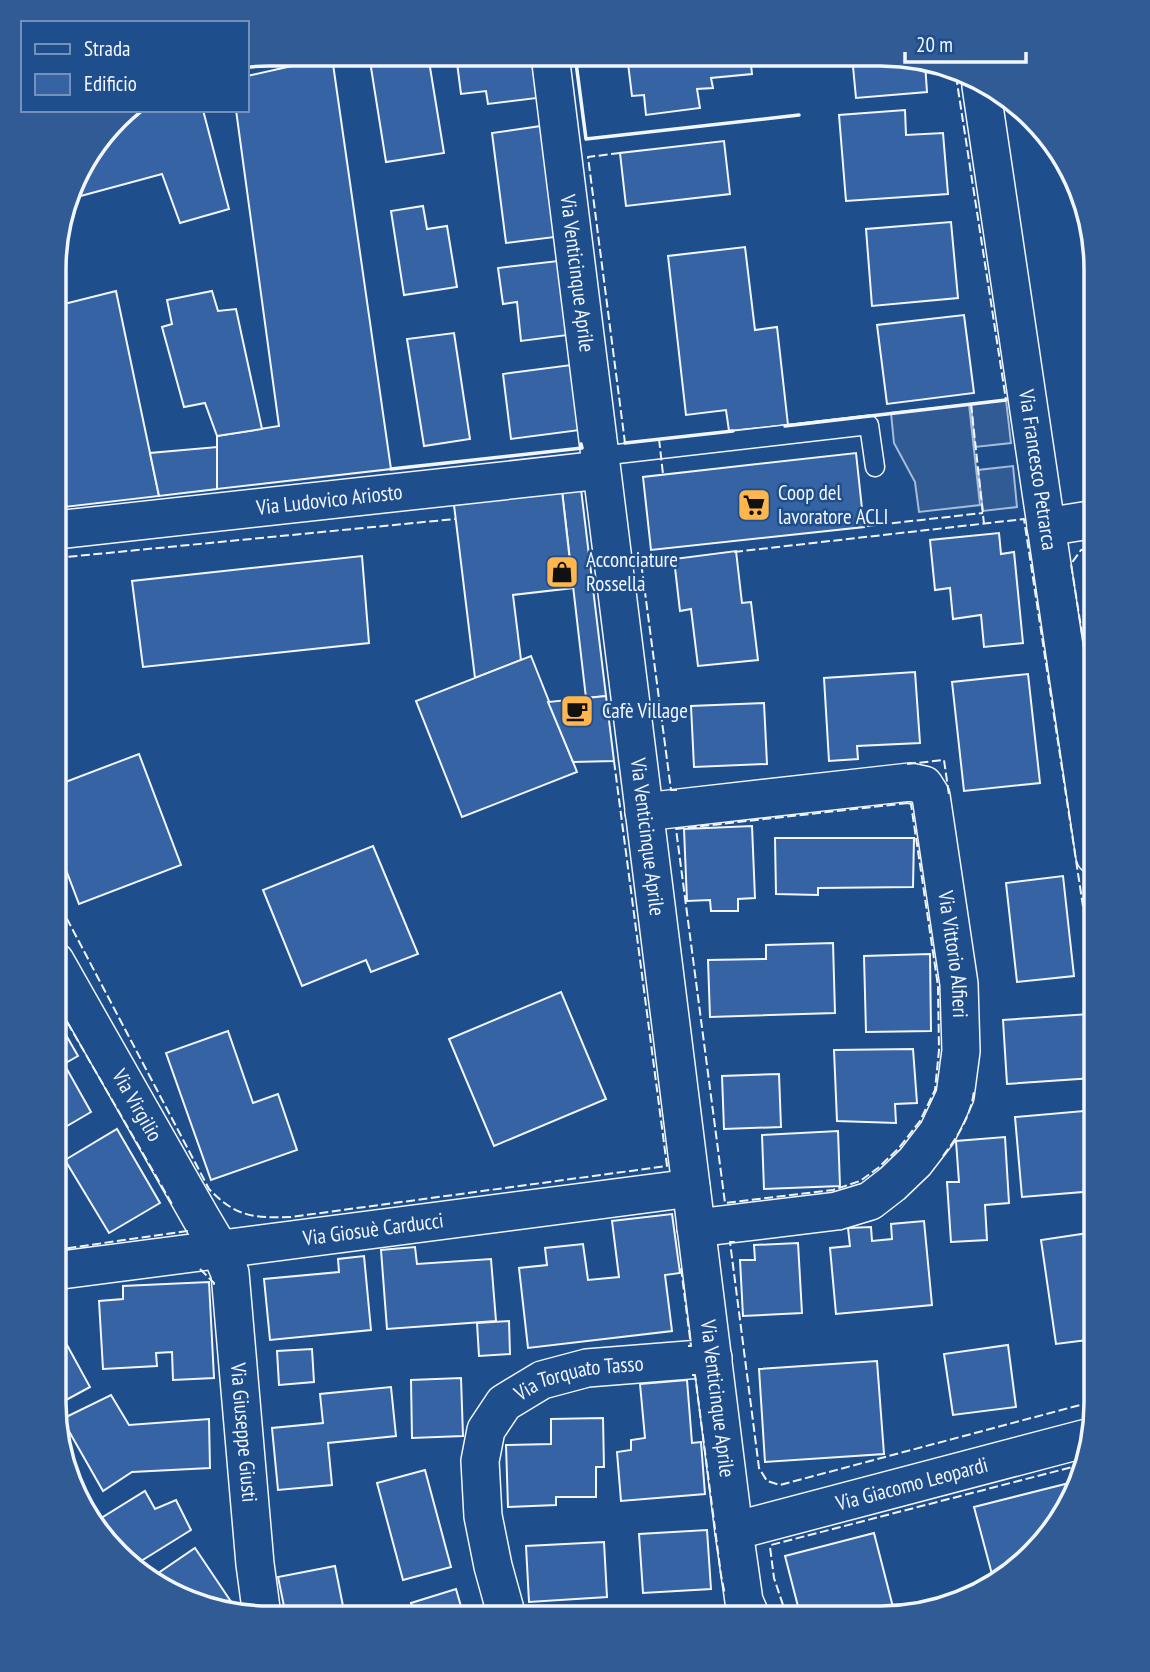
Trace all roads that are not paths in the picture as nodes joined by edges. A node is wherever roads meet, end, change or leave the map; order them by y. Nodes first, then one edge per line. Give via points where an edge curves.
1 (551, 66) edge
2 (982, 94) edge
3 (600, 463) junction
4 (875, 467) dead end
5 (1084, 521) edge
6 (1046, 527) junction
7 (66, 529) edge
8 (1084, 757) edge
9 (644, 812) junction
10 (66, 980) edge
11 (691, 1188) junction
12 (696, 1228) junction
13 (220, 1250) junction
14 (66, 1269) edge
15 (713, 1358) junction
16 (1080, 1440) edge
17 (734, 1531) junction
18 (261, 1605) edge
19 (505, 1606) edge
20 (746, 1606) edge

1 - 3 street, Via Venticinque Aprile
2 - 6 street, Via Francesco Petrarca
3 - 4 lane via 869,425
3 - 7 street, Via Ludovico Ariosto
3 - 9 street, Via Venticinque Aprile
5 - 6 street
6 - 8 street, Via Francesco Petrarca
9 - 11 street, Via Venticinque Aprile
9 - 12 street, Via Vittorio Alfieri via 910,782 924,785 931,796 959,984 961,1051 955,1096 938,1132 892,1184 870,1201 837,1211
10 - 13 street, Via Virgilio
11 - 12 street, Via Venticinque Aprile
11 - 13 street, Via Giosuè Carducci
12 - 15 street, Via Venticinque Aprile
13 - 14 street, Via Giosuè Carducci
13 - 18 street, Via Giuseppe Giusti via 230,1273
15 - 17 street, Via Venticinque Aprile
15 - 19 street, Via Torquato Tasso via 587,1368 542,1380 505,1403 486,1430 480,1461 483,1516
16 - 17 street, Via Giacomo Leopardi
17 - 20 street, Via Venticinque Aprile

